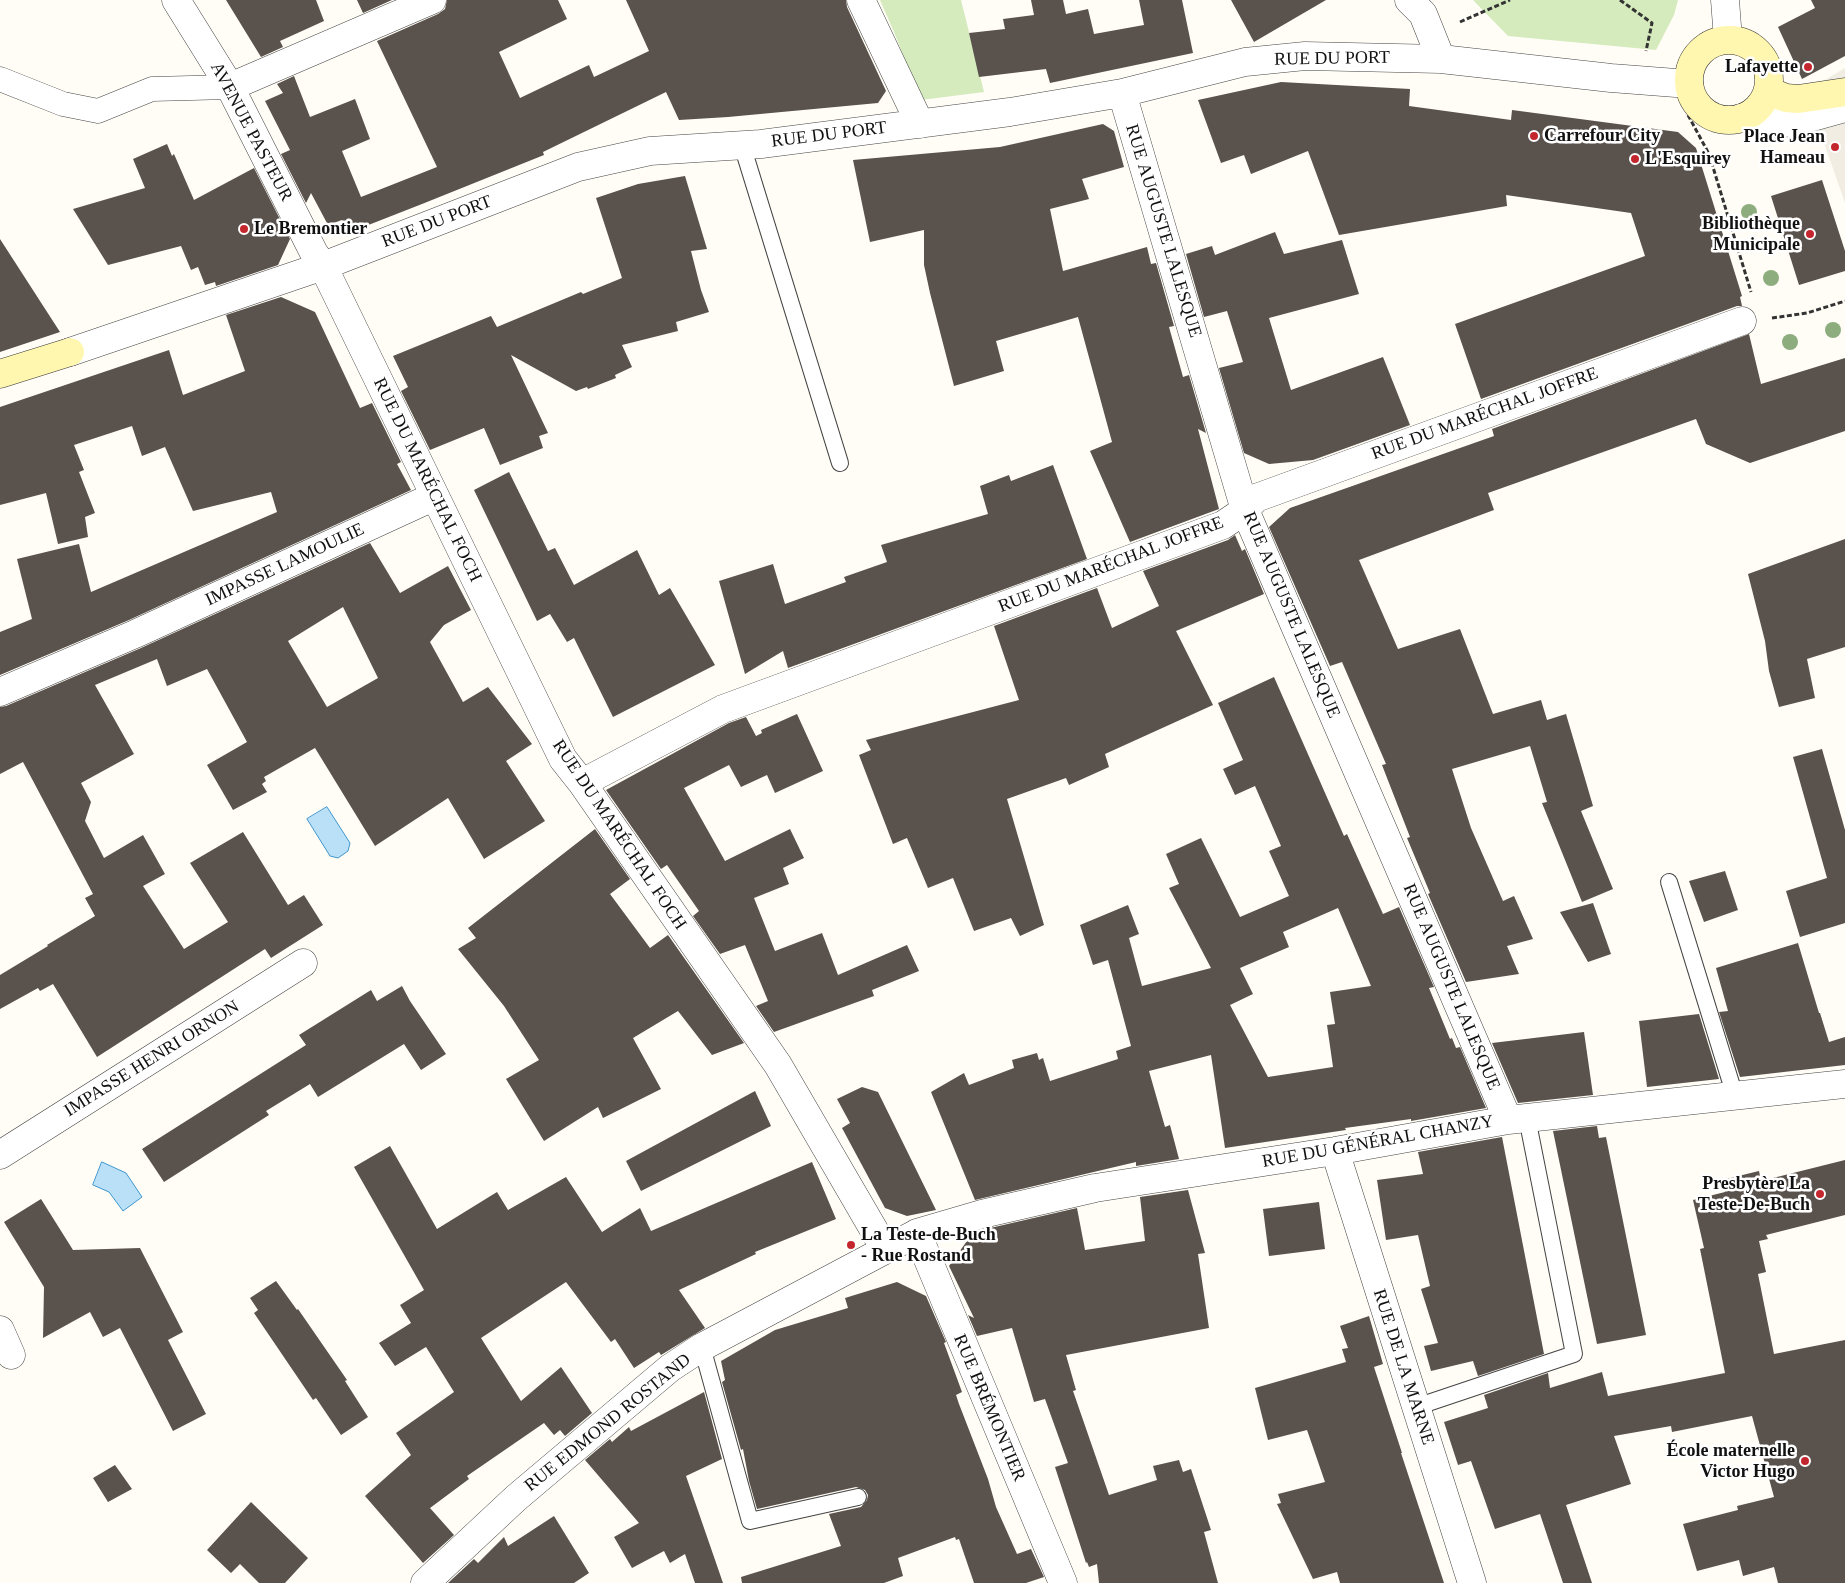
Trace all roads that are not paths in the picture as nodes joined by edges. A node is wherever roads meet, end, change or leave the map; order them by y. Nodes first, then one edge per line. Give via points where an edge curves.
1 (176, 0) edge
2 (432, 0) edge
3 (861, 0) edge
4 (1408, 0) edge
5 (1725, 0) edge
6 (1728, 39) junction
7 (1436, 47) junction
8 (0, 78) edge
9 (1688, 84) junction
10 (230, 87) junction
11 (1768, 92) junction
12 (1845, 92) edge
13 (1122, 93) junction
14 (1845, 108) edge
15 (1742, 118) junction
16 (920, 124) junction
17 (742, 145) junction
18 (323, 266) junction
19 (1750, 320) road end
20 (70, 352) joint
21 (0, 374) edge
22 (840, 463) dead end
23 (435, 496) junction
24 (1246, 510) junction
25 (0, 692) edge
26 (582, 783) junction
27 (1669, 882) dead end
28 (303, 963) dead end
29 (1845, 1084) edge
30 (1735, 1096) junction
31 (1517, 1119) junction
32 (1335, 1151) junction
33 (0, 1155) edge
34 (917, 1233) junction
35 (885, 1249) junction
36 (702, 1347) junction
37 (1416, 1407) junction
38 (858, 1497) dead end
39 (425, 1583) edge
40 (1063, 1583) edge
41 (1472, 1583) edge

1 - 10 street, AVENUE PASTEUR
2 - 10 street
3 - 16 street
4 - 7 street via 1423,14
5 - 6 street
6 - 9 main road via 1715,41 1703,48 1689,71
6 - 11 main road via 1752,46 1762,55 1770,79
7 - 9 street, RUE DU PORT via 1639,80
7 - 13 street, RUE DU PORT via 1245,62
8 - 10 street via 63,104 98,111 152,89
9 - 15 main road via 1698,106 1707,114 1718,119
10 - 18 street, AVENUE PASTEUR
11 - 12 main road via 1798,99
11 - 15 main road via 1753,113
13 - 16 street, RUE DU PORT
13 - 24 street, RUE AUGUSTE LALESQUE
14 - 15 street via 1791,123
16 - 17 street, RUE DU PORT
17 - 18 street, RUE DU PORT via 650,151 578,167
17 - 22 lane
18 - 20 street, RUE DU PORT
18 - 23 street, RUE DU MARÉCHAL FOCH
19 - 24 street, RUE DU MARÉCHAL JOFFRE via 1256,498
20 - 21 main road, RUE DU PORT
23 - 25 street, IMPASSE LAMOULIE via 136,634
23 - 26 street, RUE DU MARÉCHAL FOCH via 563,759
24 - 26 street, RUE DU MARÉCHAL JOFFRE via 1223,525 723,710
24 - 31 street, RUE AUGUSTE LALESQUE
26 - 35 street, RUE DU MARÉCHAL FOCH via 778,1065
27 - 30 lane
28 - 33 street, IMPASSE HENRI ORNON
29 - 30 street, RUE DU GÉNÉRAL CHANZY
30 - 31 street, RUE DU GÉNÉRAL CHANZY
31 - 32 street, RUE DU GÉNÉRAL CHANZY
31 - 37 lane via 1574,1354
32 - 34 street, RUE DU GÉNÉRAL CHANZY via 1095,1188
32 - 37 street, RUE DE LA MARNE
34 - 35 street, RUE EDMOND ROSTAND
34 - 40 street, RUE BRÉMONTIER
35 - 36 street, RUE EDMOND ROSTAND
36 - 38 lane via 750,1521
36 - 39 street, RUE EDMOND ROSTAND via 670,1368 516,1498
37 - 41 street, RUE DE LA MARNE

